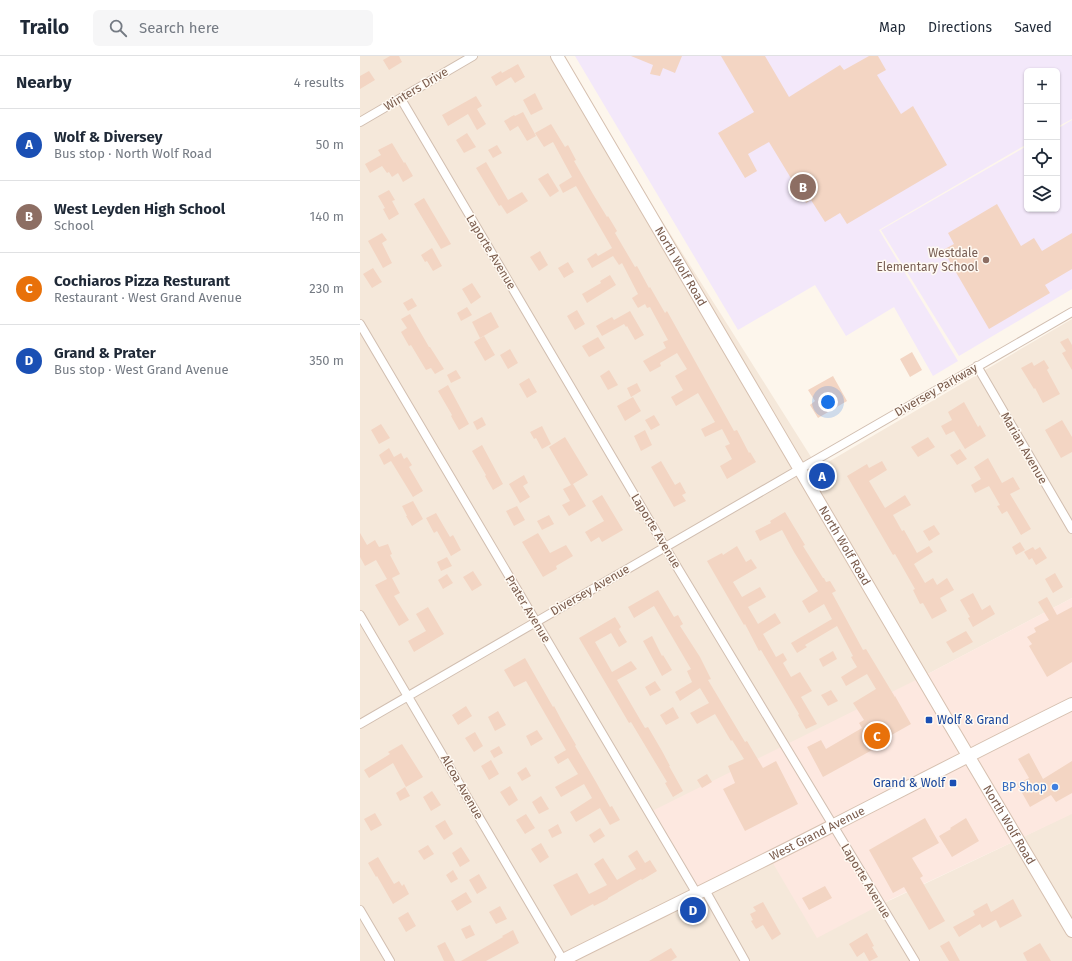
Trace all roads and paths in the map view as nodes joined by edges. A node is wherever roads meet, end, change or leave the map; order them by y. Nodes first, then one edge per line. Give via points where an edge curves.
1 (472, 56) edge
2 (557, 56) edge
3 (401, 99) junction
4 (360, 122) edge
5 (1072, 312) edge
6 (360, 324) edge
7 (977, 366) junction
8 (800, 469) junction
9 (1072, 529) edge
10 (666, 546) junction
11 (360, 615) edge
12 (536, 622) junction
13 (408, 696) junction
14 (1072, 704) edge
15 (360, 724) edge
16 (968, 756) junction
17 (833, 825) junction
18 (701, 892) junction
19 (360, 910) edge
20 (1072, 931) edge
21 (390, 961) edge
22 (562, 961) edge
23 (745, 961) edge
24 (915, 961) edge

1 - 3 street, Winters Drive
2 - 8 main road, North Wolf Road
3 - 4 street, Winters Drive
3 - 10 street, Laporte Avenue
5 - 7 street, Diversey Parkway
6 - 12 street, Prater Avenue
7 - 8 street, Diversey Parkway
7 - 9 street, Marian Avenue
8 - 10 street, Diversey Avenue
8 - 16 main road, North Wolf Road
10 - 12 street, Diversey Avenue
10 - 17 street, Laporte Avenue
11 - 13 street, Alcoa Avenue
12 - 13 street, Diversey Avenue
12 - 18 street, Prater Avenue
13 - 15 street, Diversey Avenue
13 - 22 street, Alcoa Avenue
14 - 16 main road, West Grand Avenue
16 - 17 main road, West Grand Avenue
16 - 20 main road, North Wolf Road
17 - 18 main road, West Grand Avenue
17 - 24 street, Laporte Avenue
18 - 22 main road, West Grand Avenue
18 - 23 street, Prater Avenue
19 - 21 street

